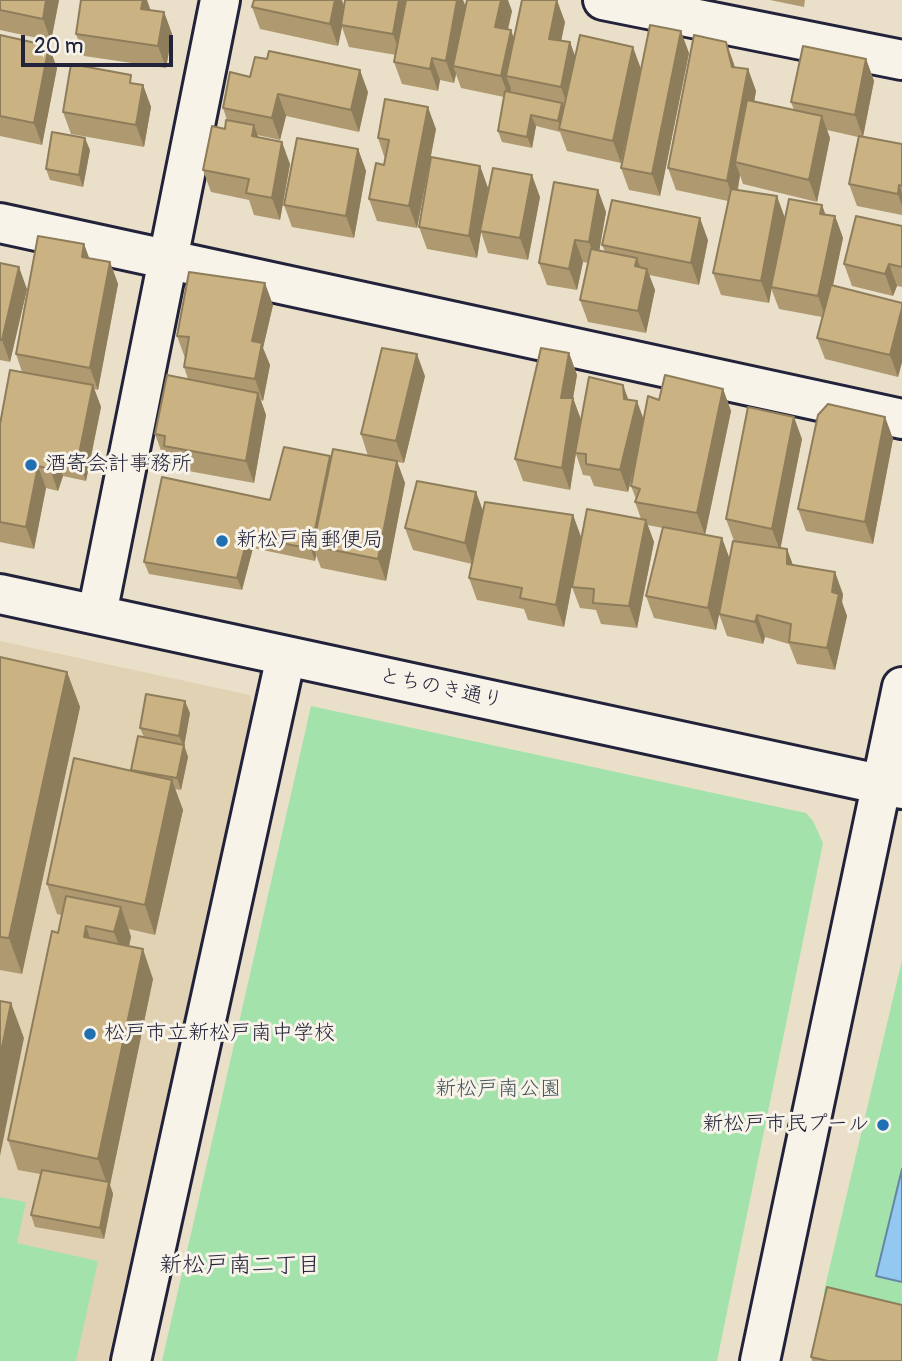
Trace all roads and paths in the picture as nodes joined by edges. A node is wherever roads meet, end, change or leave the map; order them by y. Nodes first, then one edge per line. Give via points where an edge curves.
1 (220, 0) edge
2 (603, 0) edge
3 (902, 60) edge
4 (0, 223) edge
5 (169, 259) junction
6 (902, 419) edge
7 (0, 594) edge
8 (97, 614) junction
9 (286, 656) junction
10 (902, 687) edge
11 (892, 786) edge
12 (131, 1361) edge
13 (760, 1361) edge

1 - 5 street
2 - 3 street
4 - 5 street
5 - 6 street
5 - 8 street
7 - 8 street, とちのき通り
8 - 9 street, とちのき通り
9 - 11 street, とちのき通り
9 - 12 street
10 - 11 street
11 - 13 street

